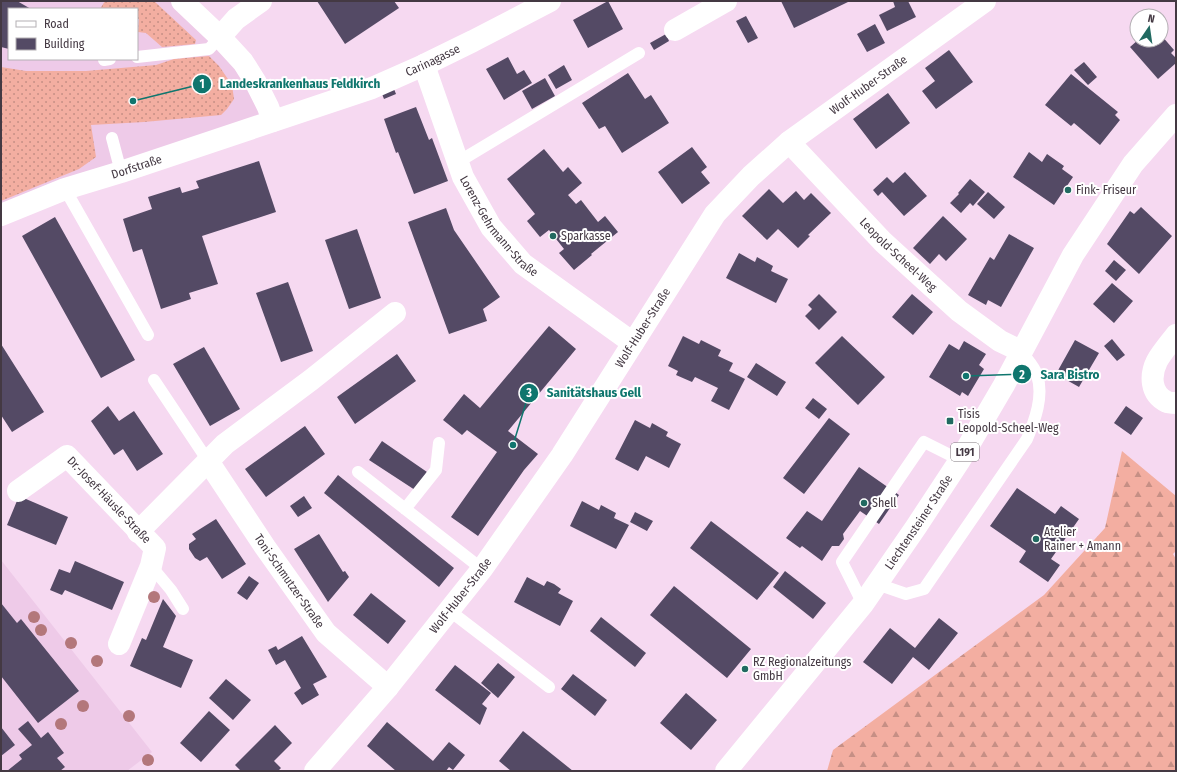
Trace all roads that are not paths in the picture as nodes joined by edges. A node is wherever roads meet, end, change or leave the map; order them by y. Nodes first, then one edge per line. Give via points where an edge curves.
1 (182, 1) edge
2 (261, 1) edge
3 (550, 1) edge
4 (726, 1) edge
5 (985, 1) edge
6 (675, 30) dead end
7 (220, 37) junction
8 (639, 53) dead end
9 (138, 57) edge
10 (424, 65) junction
11 (1176, 115) edge
12 (273, 121) junction
13 (112, 138) dead end
14 (789, 142) junction
15 (458, 162) junction
16 (121, 172) junction
17 (65, 189) junction
18 (1, 215) edge
19 (395, 313) dead end
20 (148, 335) dead end
21 (1176, 335) edge
22 (633, 343) junction
23 (1021, 351) junction
24 (154, 380) dead end
25 (1176, 403) edge
26 (439, 443) dead end
27 (208, 460) junction
28 (960, 460) junction
29 (358, 472) dead end
30 (18, 491) dead end
31 (405, 509) junction
32 (138, 532) junction
33 (152, 566) junction
34 (482, 570) junction
35 (877, 584) junction
36 (863, 604) junction
37 (184, 609) dead end
38 (450, 611) junction
39 (119, 644) dead end
40 (388, 686) junction
41 (549, 687) dead end
42 (315, 771) edge
43 (726, 771) edge

1 - 7 street
2 - 7 street via 236,19
3 - 10 street, Carinagasse
4 - 6 street
5 - 14 street, Wolf-Huber-Straße
7 - 9 lane via 209,49
7 - 12 street via 256,81
8 - 15 lane
10 - 12 street, Carinagasse via 372,88
10 - 15 street, Lorenz-Gehrmann-Straße
11 - 23 street, Liechtensteiner Straße / L191 via 1133,164 1073,255
12 - 16 street, Dorfstraße
13 - 16 lane
14 - 22 street, Wolf-Huber-Straße via 751,176 715,214
14 - 23 street, Leopold-Scheel-Weg via 883,242 947,301 1000,341
15 - 22 street, Lorenz-Gehrmann-Straße via 491,227 523,264
16 - 17 street, Dorfstraße
17 - 18 street, Dorfstraße
17 - 20 lane
19 - 27 street via 225,444
21 - 25 street via 1157,360 1152,382 1156,393 1166,401
22 - 34 street, Wolf-Huber-Straße via 562,455
23 - 28 street, Liechtensteiner Straße / L191 via 1004,386
23 - 35 lane via 1037,374 1040,388 1035,420 1027,439 924,589 906,594
24 - 27 lane, Toni-Schmutzer-Straße
26 - 31 lane via 436,470
27 - 32 street
27 - 40 street, Toni-Schmutzer-Straße via 326,633
28 - 35 street, Liechtensteiner Straße / L191
28 - 36 lane via 924,442 842,562
29 - 31 lane
30 - 32 street, Dr.-Josef-Häusle-Straße via 67,456
31 - 34 lane
32 - 33 street, Dr.-Josef-Häusle-Straße via 155,548
33 - 37 lane
33 - 39 street, Dr.-Josef-Häusle-Straße
34 - 38 street, Wolf-Huber-Straße
35 - 36 street, Liechtensteiner Straße / L191
36 - 43 street, Liechtensteiner Straße / L191
38 - 40 street, Wolf-Huber-Straße
38 - 41 lane
40 - 42 street, Wolf-Huber-Straße

